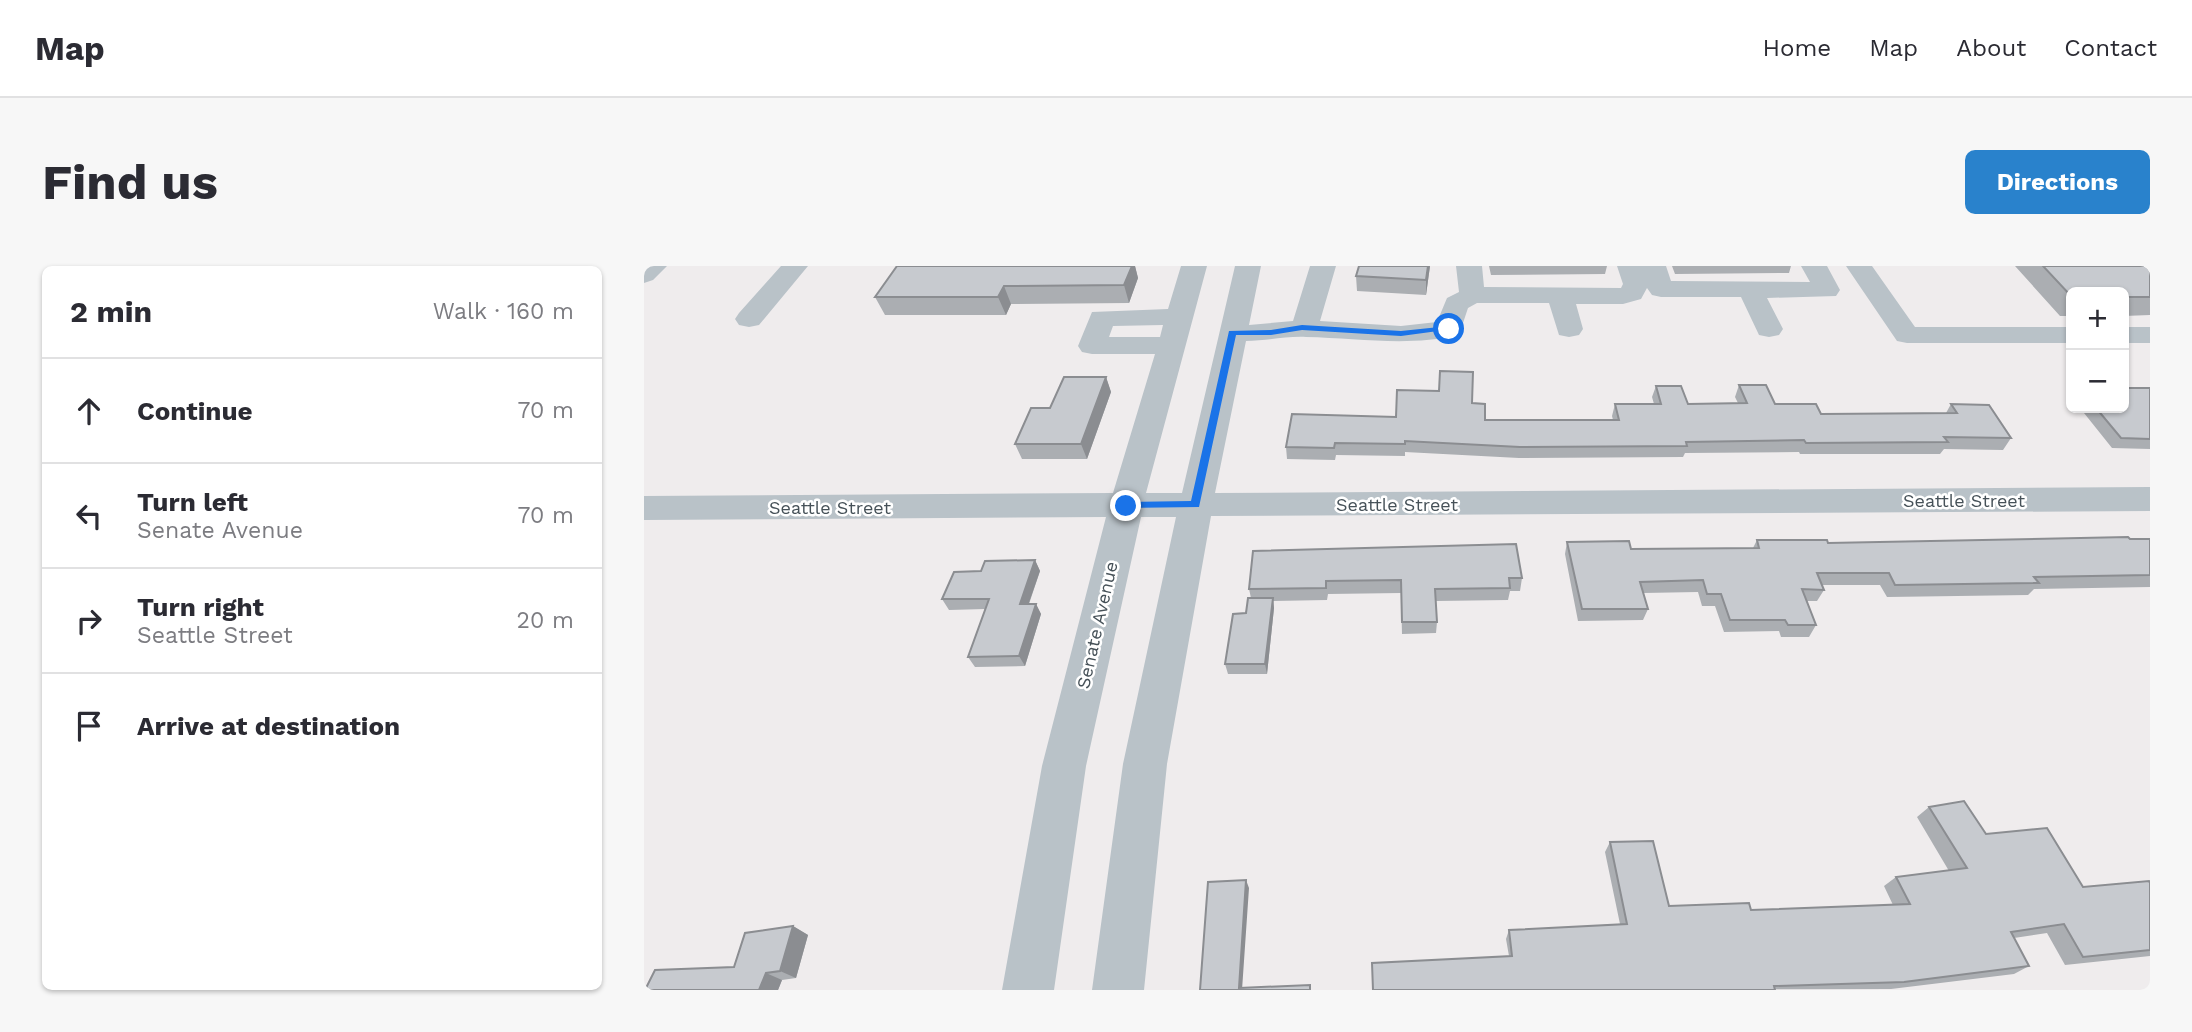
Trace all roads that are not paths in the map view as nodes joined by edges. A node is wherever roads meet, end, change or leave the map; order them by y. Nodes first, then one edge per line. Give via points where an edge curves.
1 (653, 266) edge
2 (795, 266) edge
3 (1194, 266) edge
4 (1248, 266) edge
5 (1323, 266) edge
6 (1469, 266) edge
7 (1630, 266) edge
8 (1653, 266) edge
9 (1814, 266) edge
10 (1859, 266) edge
11 (644, 275) edge
12 (1750, 289) junction
13 (1472, 295) junction
14 (1561, 297) junction
15 (749, 319) dead end
16 (1302, 328) junction
17 (1569, 330) dead end
18 (1769, 330) dead end
19 (1232, 333) junction
20 (2066, 335) edge
21 (2129, 335) edge
22 (2150, 335) edge
23 (2150, 499) edge
24 (1195, 505) junction
25 (1126, 506) junction
26 (644, 508) edge
27 (1028, 990) edge
28 (1118, 990) edge

1 - 11 street
2 - 15 street
3 - 25 street, Senate Avenue
4 - 19 street
5 - 16 street
6 - 13 street
7 - 14 street via 1636,284 1632,293
8 - 12 street via 1661,289
9 - 12 street via 1827,290
10 - 20 street via 1907,335
12 - 18 street
13 - 14 street
13 - 16 street via 1456,304 1449,329 1401,334
14 - 17 street
16 - 19 street
19 - 24 street
21 - 22 street
23 - 24 street, Seattle Street
24 - 25 street, Seattle Street
24 - 28 street via 1145,764
25 - 26 street, Seattle Street
25 - 27 street, Senate Avenue via 1064,766

